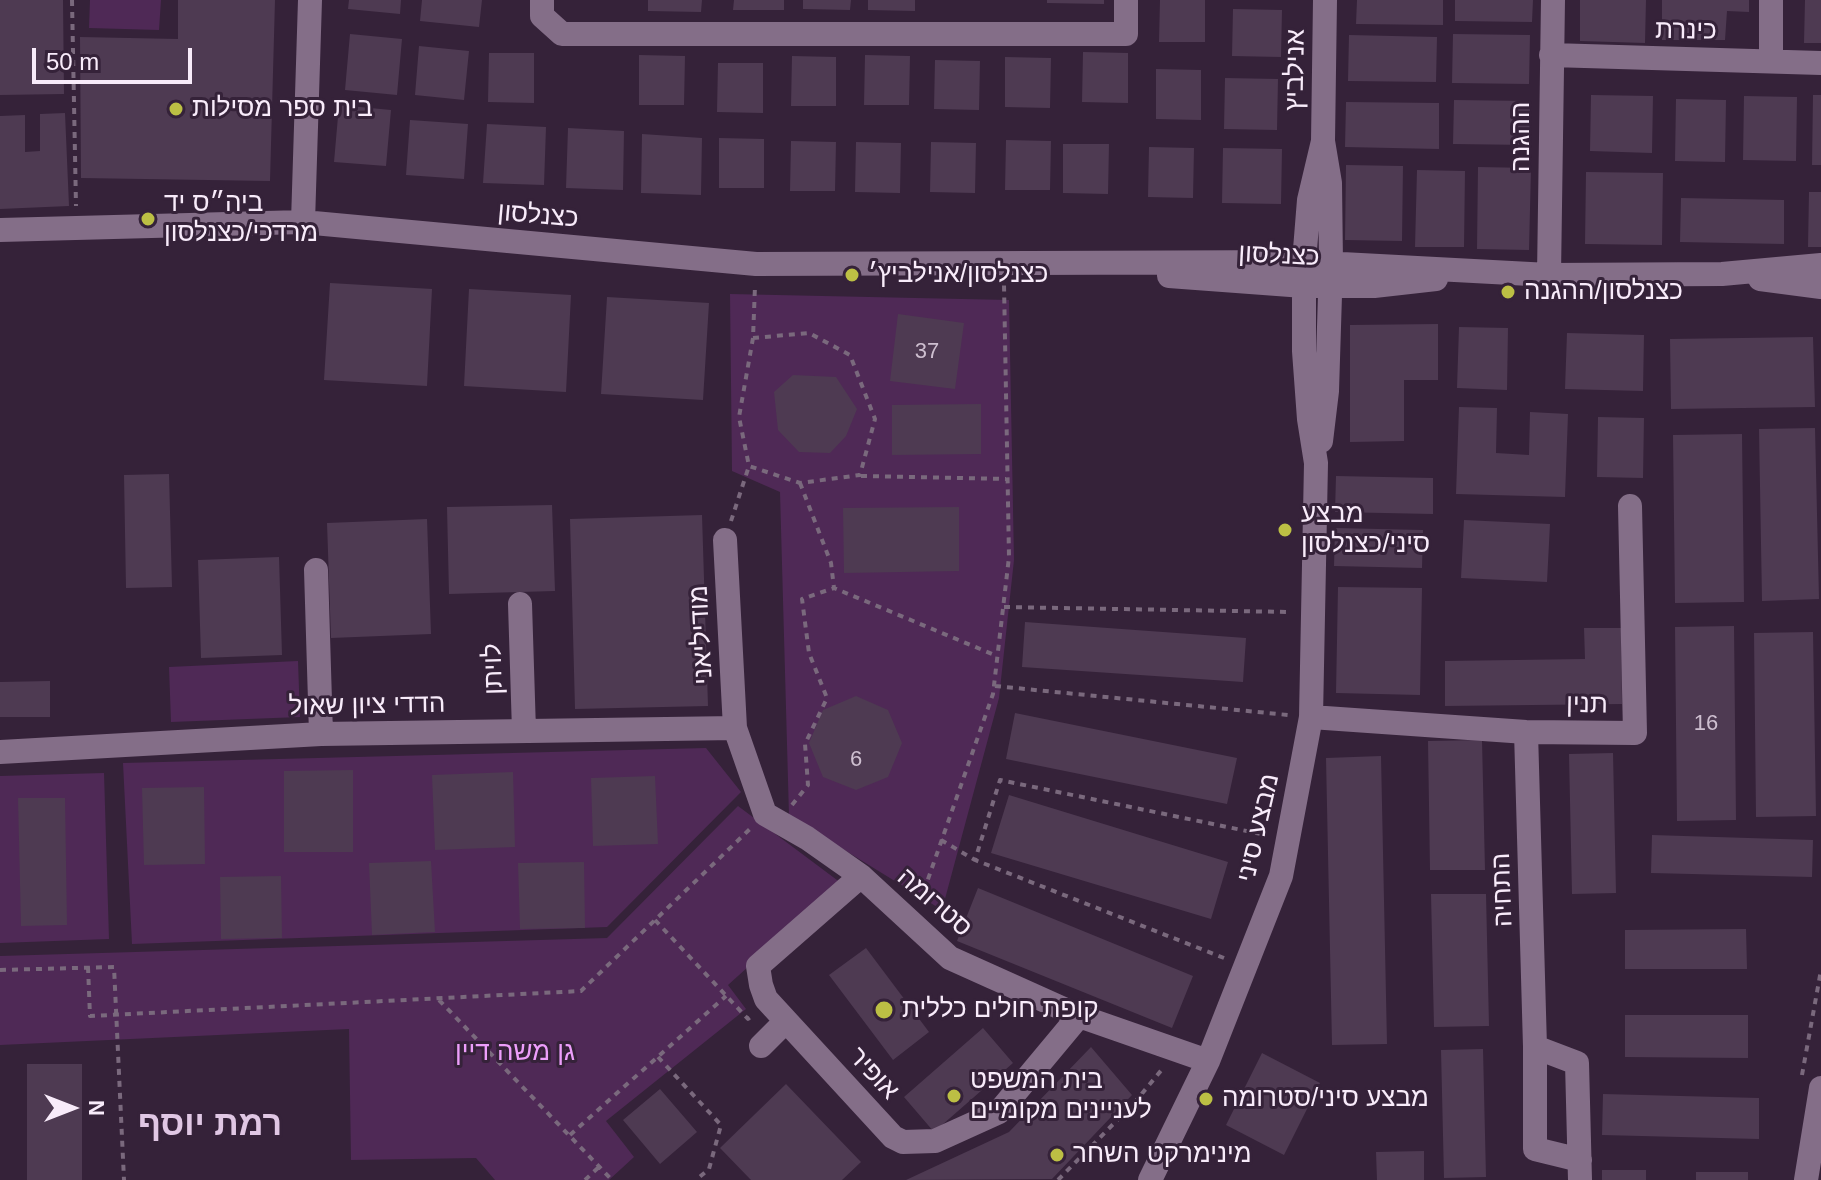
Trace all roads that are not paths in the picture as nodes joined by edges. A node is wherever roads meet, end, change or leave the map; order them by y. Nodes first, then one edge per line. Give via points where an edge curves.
1 (310, 0) edge
2 (1126, 0) edge
3 (1325, 0) edge
4 (1553, 0) edge
5 (1771, 0) edge
6 (542, 8) edge
7 (1551, 55) junction
8 (1771, 61) junction
9 (1821, 63) edge
10 (1323, 141) junction
11 (303, 222) junction
12 (0, 230) edge
13 (1821, 265) edge
14 (1304, 274) junction
15 (1330, 274) junction
16 (1722, 274) junction
17 (1549, 275) junction
18 (1784, 283) junction
19 (1821, 287) edge
20 (1821, 307) edge
21 (1316, 463) junction
22 (1630, 506) dead end
23 (725, 540) road end
24 (316, 570) dead end
25 (520, 604) dead end
26 (1311, 717) junction
27 (735, 728) junction
28 (524, 731) junction
29 (1526, 732) junction
30 (321, 734) junction
31 (0, 752) edge
32 (861, 876) junction
33 (1079, 1016) junction
34 (786, 1021) junction
35 (761, 1046) dead end
36 (1535, 1047) junction
37 (1208, 1061) junction
38 (1821, 1088) edge
39 (1580, 1170) edge
40 (1150, 1180) edge
41 (1806, 1180) edge

1 - 11 street
2 - 6 street via 1126,34 562,34
3 - 10 street, אנילביץ
4 - 7 street, ההגנה
5 - 8 street
7 - 8 street, כינרת
7 - 17 street, ההגנה
8 - 9 street, כינרת
10 - 14 street, מבצע סיני via 1309,200
10 - 15 street, מבצע סיני via 1330,183
11 - 12 street, כצנלסון
11 - 14 street, כצנלסון via 756,264 1003,262
13 - 16 street, כצנלסון
14 - 15 street, כצנלסון
14 - 21 street, מבצע סיני via 1304,351
15 - 17 street, כצנלסון via 1374,286 1484,273
15 - 21 street, מבצע סיני via 1327,391
16 - 17 street, כצנלסון
16 - 18 street, כצנלסון
18 - 19 street, כצנלסון
18 - 20 street
21 - 26 street, מבצע סיני
22 - 29 street, תנין via 1635,733
23 - 27 street, מודיליאני
24 - 30 street
25 - 28 street, לויתן
26 - 29 street, תנין
26 - 37 street, מבצע סיני via 1281,876
27 - 28 street, הדדי ציון שאול
27 - 32 street, סטרומה via 772,818
28 - 30 street, הדדי ציון שאול
29 - 36 street, התחיה
30 - 31 street, הדדי ציון שאול
32 - 33 street, סטרומה via 950,958
32 - 34 street, אופיר via 758,966 769,1002
33 - 34 street, אופיר via 999,1112 954,1134 916,1143 893,1137
33 - 37 street, סטרומה
34 - 35 street
36 - 39 street, התחיה via 1535,1149
36 - 39 street, התחיה via 1577,1063
37 - 40 street, מבצע סיני
38 - 41 street

